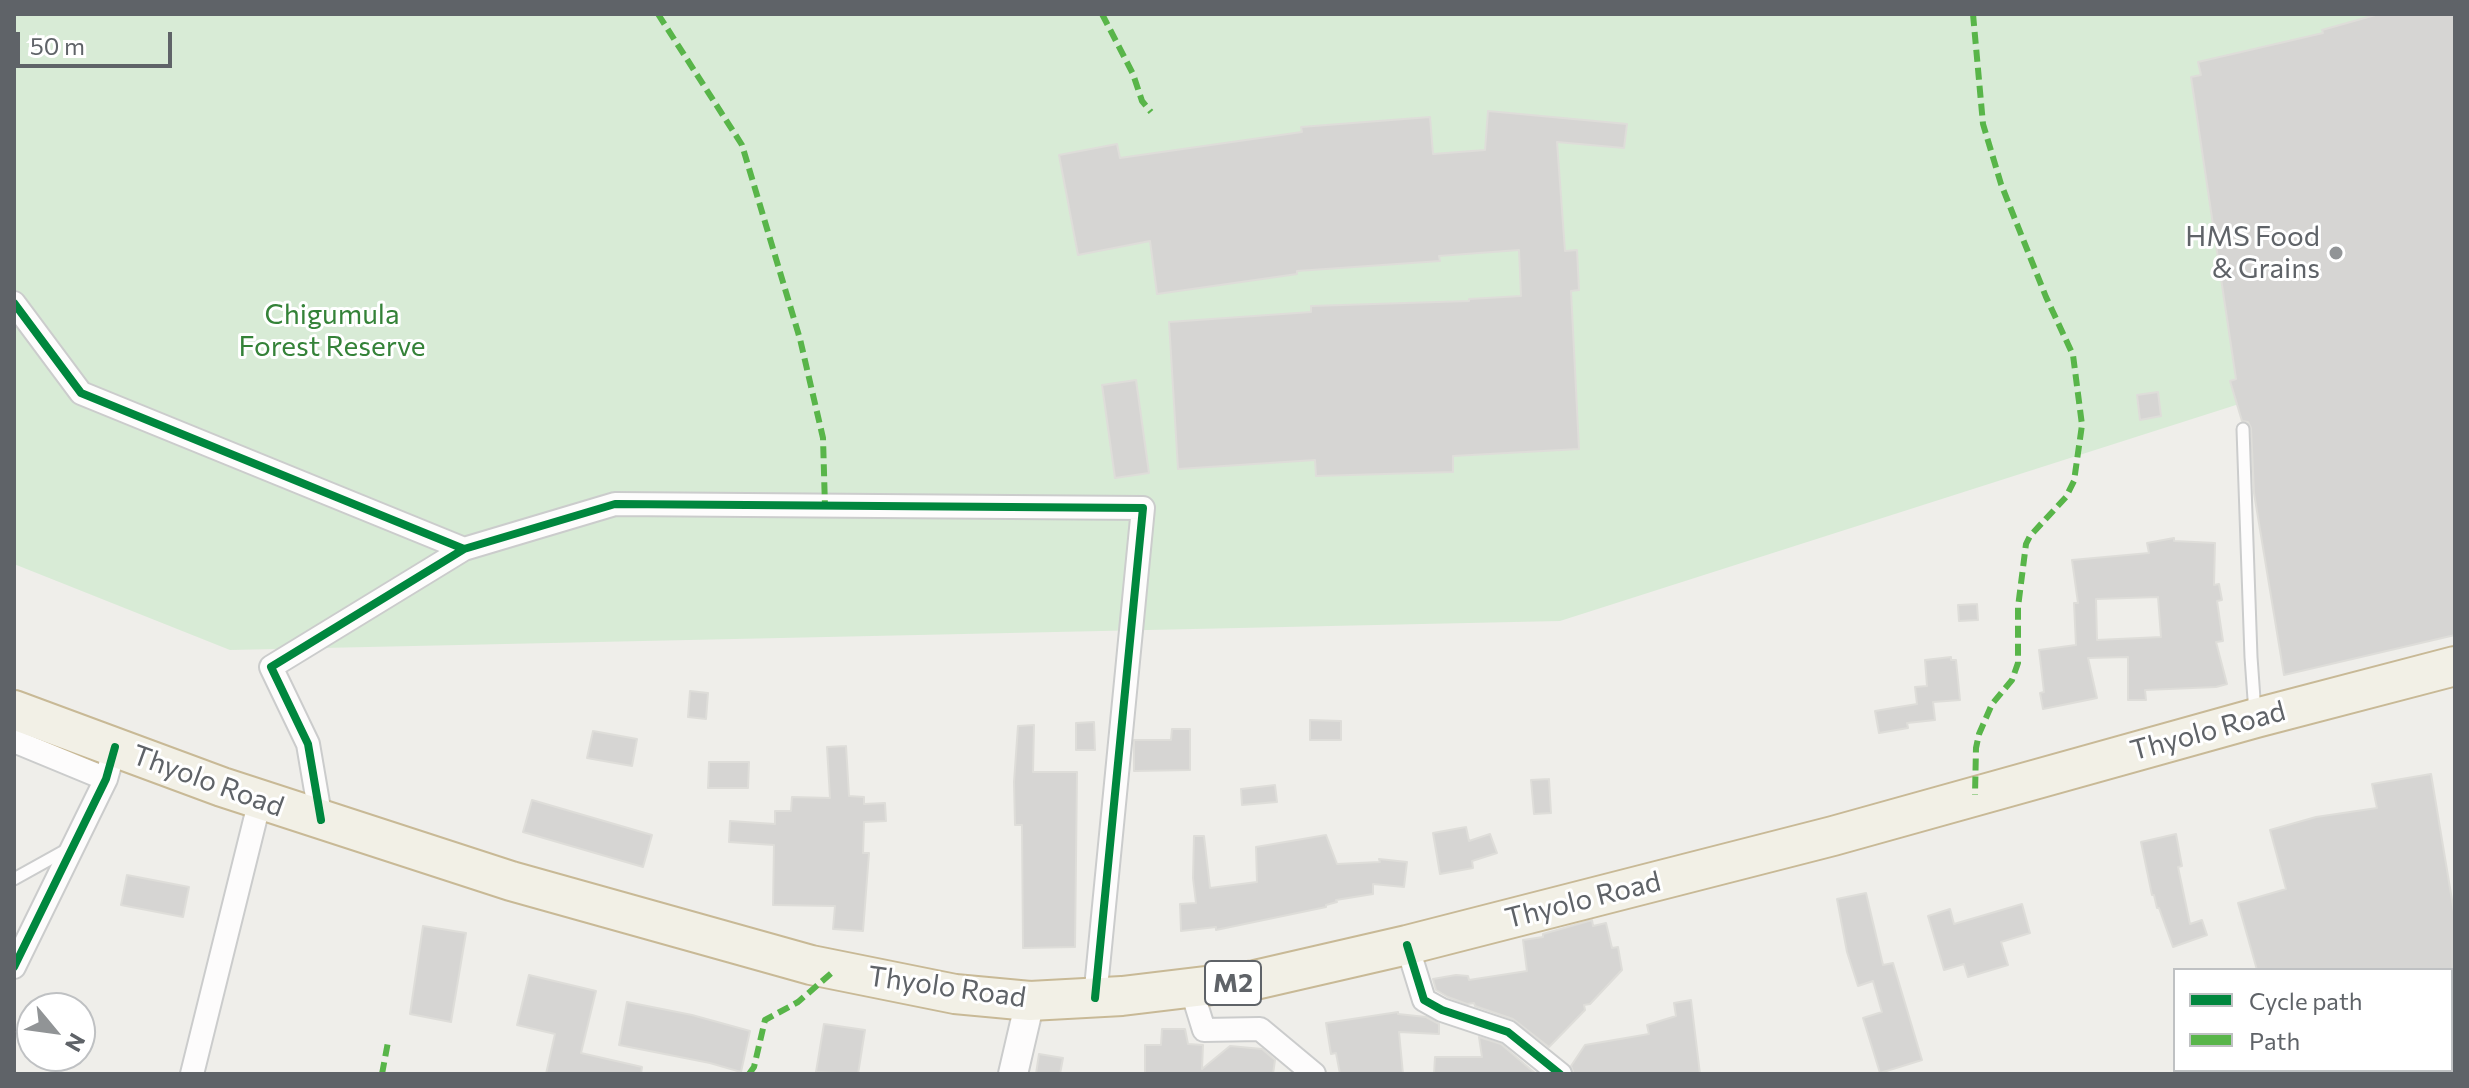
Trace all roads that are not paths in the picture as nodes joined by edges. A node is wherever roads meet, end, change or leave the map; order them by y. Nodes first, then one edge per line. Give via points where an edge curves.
1 (14, 303) edge
2 (2243, 429) dead end
3 (464, 549) junction
4 (2455, 666) edge
5 (14, 710) edge
6 (2256, 718) junction
7 (14, 741) edge
8 (110, 763) junction
9 (260, 800) junction
10 (321, 820) junction
11 (72, 847) junction
12 (14, 879) edge
13 (1407, 945) junction
14 (14, 967) edge
15 (1191, 988) junction
16 (1095, 998) junction
17 (1030, 1001) junction
18 (192, 1074) edge
19 (1013, 1074) edge
20 (1314, 1074) edge
21 (1560, 1074) edge

1 - 3 street via 81,393
2 - 6 lane
3 - 10 street via 271,667 308,744
3 - 16 street via 615,504 1143,508
4 - 6 highway, Thyolo Road / M2
5 - 8 highway, Thyolo Road / M2
6 - 13 highway, Thyolo Road / M2 via 1833,836
7 - 8 street
8 - 9 highway, Thyolo Road / M2
8 - 11 street
9 - 10 highway, Thyolo Road / M2
9 - 18 street
10 - 17 highway, Thyolo Road / M2 via 511,881 811,965 955,994
11 - 12 lane
11 - 14 street
13 - 15 highway, Thyolo Road / M2 via 1255,980
13 - 21 street via 1424,1000 1508,1032
15 - 16 highway, Thyolo Road / M2
15 - 20 street via 1204,1030 1260,1029
16 - 17 highway, Thyolo Road / M2
17 - 19 street

